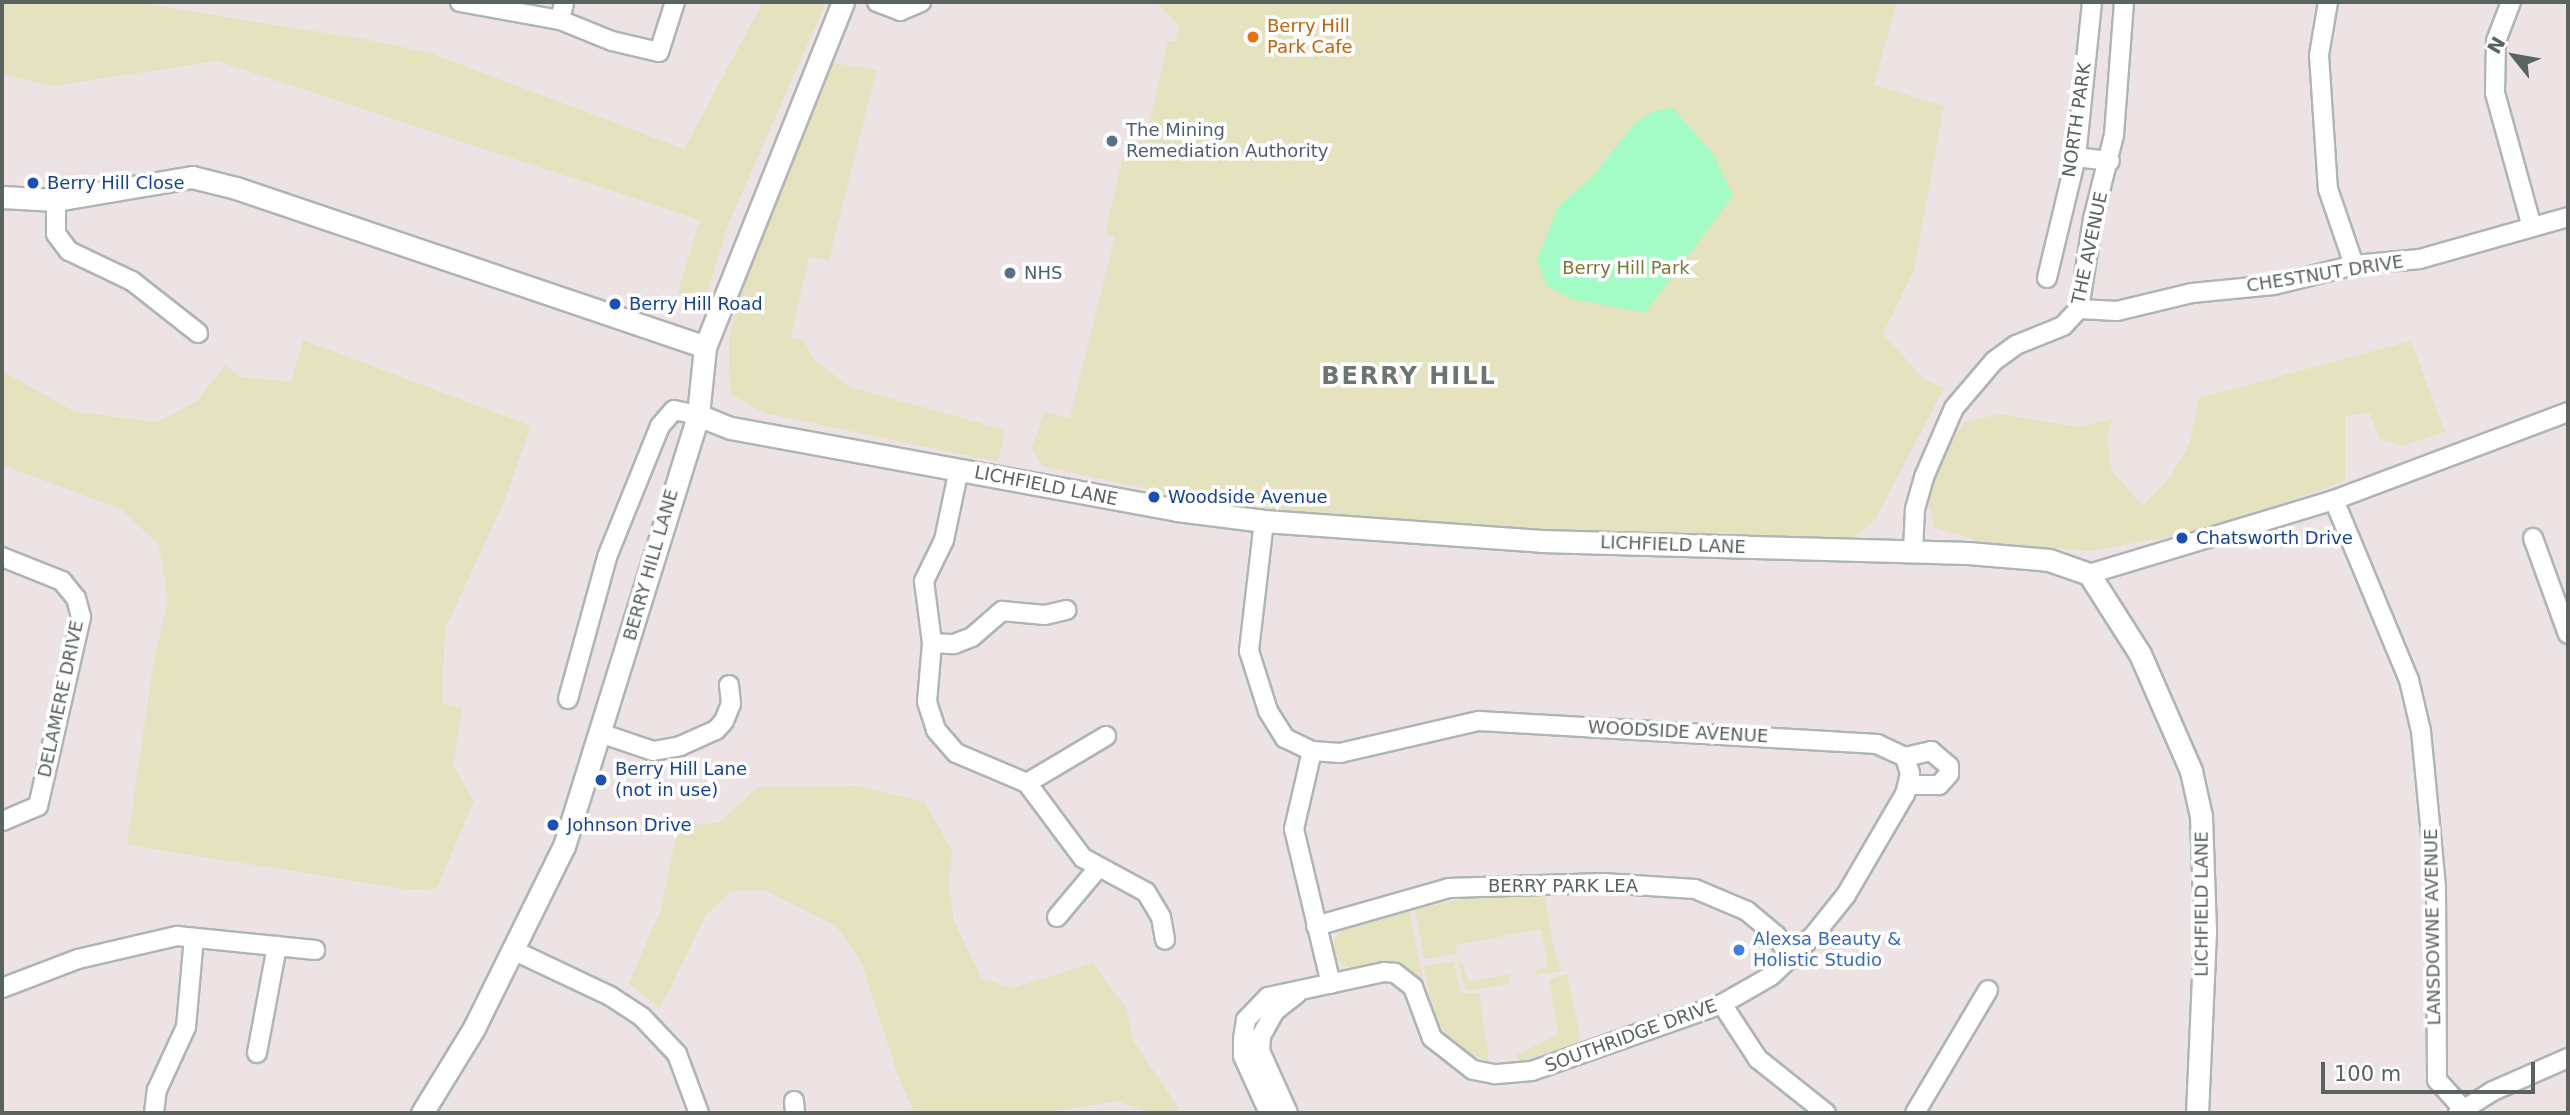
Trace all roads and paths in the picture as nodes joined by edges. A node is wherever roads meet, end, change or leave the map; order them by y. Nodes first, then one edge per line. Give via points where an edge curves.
1 (460, 2) edge
2 (564, 2) edge
3 (675, 2) edge
4 (842, 2) edge
5 (877, 2) edge
6 (921, 2) edge
7 (2092, 2) edge
8 (2124, 2) edge
9 (2328, 2) edge
10 (2511, 2) edge
11 (560, 20) junction
12 (2076, 157) junction
13 (2110, 161) junction
14 (2, 197) edge
15 (56, 200) junction
16 (2568, 217) edge
17 (2532, 227) junction
18 (2354, 265) junction
19 (2047, 278) dead end
20 (2080, 309) junction
21 (197, 326) dead end
22 (705, 347) junction
23 (2568, 412) edge
24 (698, 415) junction
25 (959, 469) junction
26 (2334, 500) junction
27 (1264, 521) junction
28 (2533, 538) dead end
29 (1913, 551) junction
30 (2, 557) edge
31 (2089, 574) junction
32 (2564, 608) edge
33 (1066, 610) dead end
34 (2568, 634) edge
35 (932, 643) junction
36 (729, 685) dead end
37 (568, 699) dead end
38 (600, 733) junction
39 (1106, 736) dead end
40 (1312, 751) junction
41 (1908, 772) joint
42 (1027, 783) junction
43 (2, 821) edge
44 (1098, 868) junction
45 (1057, 917) dead end
46 (1316, 926) junction
47 (194, 938) junction
48 (1165, 940) dead end
49 (277, 946) junction
50 (315, 950) dead end
51 (515, 951) junction
52 (1790, 957) junction
53 (1331, 984) junction
54 (2, 988) edge
55 (1988, 990) dead end
56 (1297, 994) junction
57 (1722, 1004) junction
58 (257, 1053) dead end
59 (2568, 1059) edge
60 (2460, 1111) edge
61 (154, 1113) edge
62 (422, 1113) edge
63 (699, 1113) edge
64 (1269, 1113) edge
65 (1288, 1113) edge
66 (1826, 1113) edge
67 (1915, 1113) edge
68 (2197, 1113) edge

1 - 11 street
2 - 11 street
3 - 11 street via 659,52 612,41
4 - 22 street, BERRY HILL LANE
5 - 6 street via 900,11
7 - 12 street, NORTH PARK
8 - 13 street, THE AVENUE
9 - 18 street via 2319,55 2328,189
10 - 17 street via 2496,41 2495,93
12 - 13 street
12 - 19 street, NORTH PARK
13 - 20 street, THE AVENUE via 2093,219
14 - 15 street
15 - 21 street via 56,234 69,251 132,281
15 - 22 street via 192,177
16 - 17 street, CHESTNUT DRIVE
17 - 18 street, CHESTNUT DRIVE via 2420,259
18 - 20 street, CHESTNUT DRIVE via 2274,285 2192,293 2117,311
20 - 29 street, THE AVENUE via 2063,326 2016,345 1994,361 1954,408 1924,477 1915,509
22 - 24 street, BERRY HILL LANE
23 - 26 street
24 - 25 street, LICHFIELD LANE via 731,428
24 - 37 street via 677,410 663,420 607,557
24 - 38 street, BERRY HILL LANE
25 - 27 street, LICHFIELD LANE via 1177,510
25 - 35 street via 944,540 924,581
26 - 31 street
26 - 60 street, LANSDOWNE AVENUE via 2409,680 2421,731 2436,887 2437,1080
27 - 29 street, LICHFIELD LANE via 1541,541
27 - 40 street via 1249,651 1285,738
28 - 32 street
29 - 31 street, LICHFIELD LANE via 2049,560
30 - 43 street, DELAMERE DRIVE via 62,581 76,598 81,617 38,806
31 - 68 street, LICHFIELD LANE via 2140,654 2191,771 2201,816 2205,931
32 - 34 street
33 - 35 street via 1045,615 1002,611 972,637 954,644
35 - 42 street via 927,702 936,730 956,753
36 - 38 street via 732,704 716,730 680,746 653,751
38 - 51 street, BERRY HILL LANE via 564,846
39 - 42 street
40 - 41 street, WOODSIDE AVENUE via 1340,752 1479,721 1877,744
40 - 46 street via 1294,829
41 - 52 street, SOUTHRIDGE DRIVE via 1846,895
42 - 44 street via 1068,841
44 - 45 street
44 - 48 street via 1153,898
46 - 52 street, BERRY PARK LEA via 1449,888 1603,883 1682,888 1715,895 1747,911 1776,935
46 - 53 street
47 - 49 street
47 - 54 street via 139,943
47 - 61 street via 186,1027 157,1090
49 - 50 street
49 - 58 street
51 - 62 street, BERRY HILL LANE
51 - 63 street via 610,996 642,1017 677,1054
52 - 57 street, SOUTHRIDGE DRIVE via 1771,976
53 - 56 street, SOUTHRIDGE DRIVE
53 - 57 street, SOUTHRIDGE DRIVE via 1384,971 1405,978 1413,987 1432,1038 1473,1070 1494,1074 1532,1071
55 - 67 street
56 - 64 street, SOUTHRIDGE DRIVE via 1268,997 1246,1020 1243,1056
56 - 65 street via 1275,1011 1261,1037 1260,1051
57 - 66 street via 1758,1059
59 - 60 street

